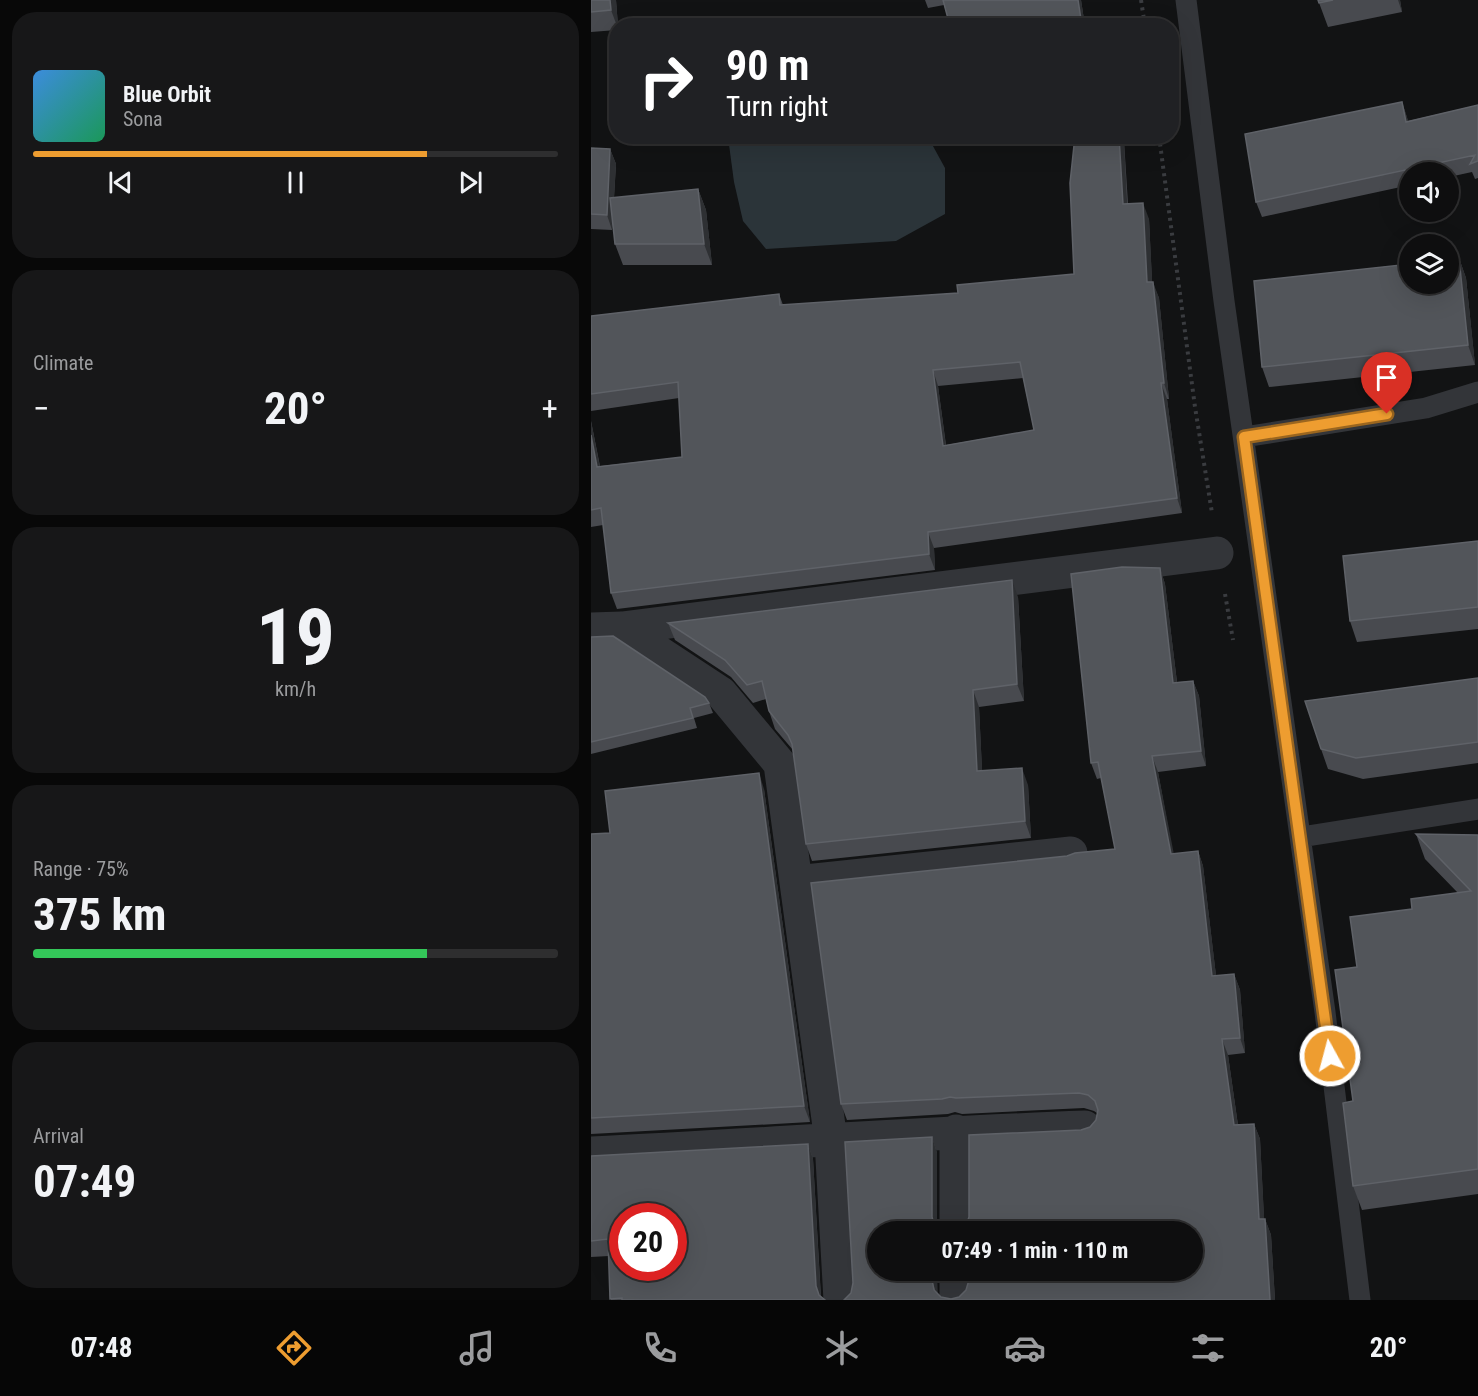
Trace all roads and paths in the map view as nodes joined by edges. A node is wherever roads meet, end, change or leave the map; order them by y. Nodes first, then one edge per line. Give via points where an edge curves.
1 (1141, 0) edge
2 (1186, 0) edge
3 (1144, 18) edge
4 (1478, 392) edge
5 (1244, 437) junction
6 (1217, 553) dead end
7 (606, 628) edge
8 (1478, 809) edge
9 (1301, 837) junction
10 (1071, 853) edge
11 (796, 882) junction
12 (1085, 1127) edge
13 (956, 1131) junction
14 (831, 1141) junction
15 (591, 1153) edge
16 (956, 1221) edge
17 (840, 1300) edge
18 (1361, 1300) edge

1 - 3 path
2 - 5 lane
4 - 5 lane via 1426,408
5 - 9 lane
6 - 7 street
7 - 11 street via 721,693 780,764
8 - 9 lane
9 - 18 lane
10 - 11 street
11 - 14 street
12 - 13 street
13 - 14 street
13 - 16 street
14 - 15 street
14 - 17 street

